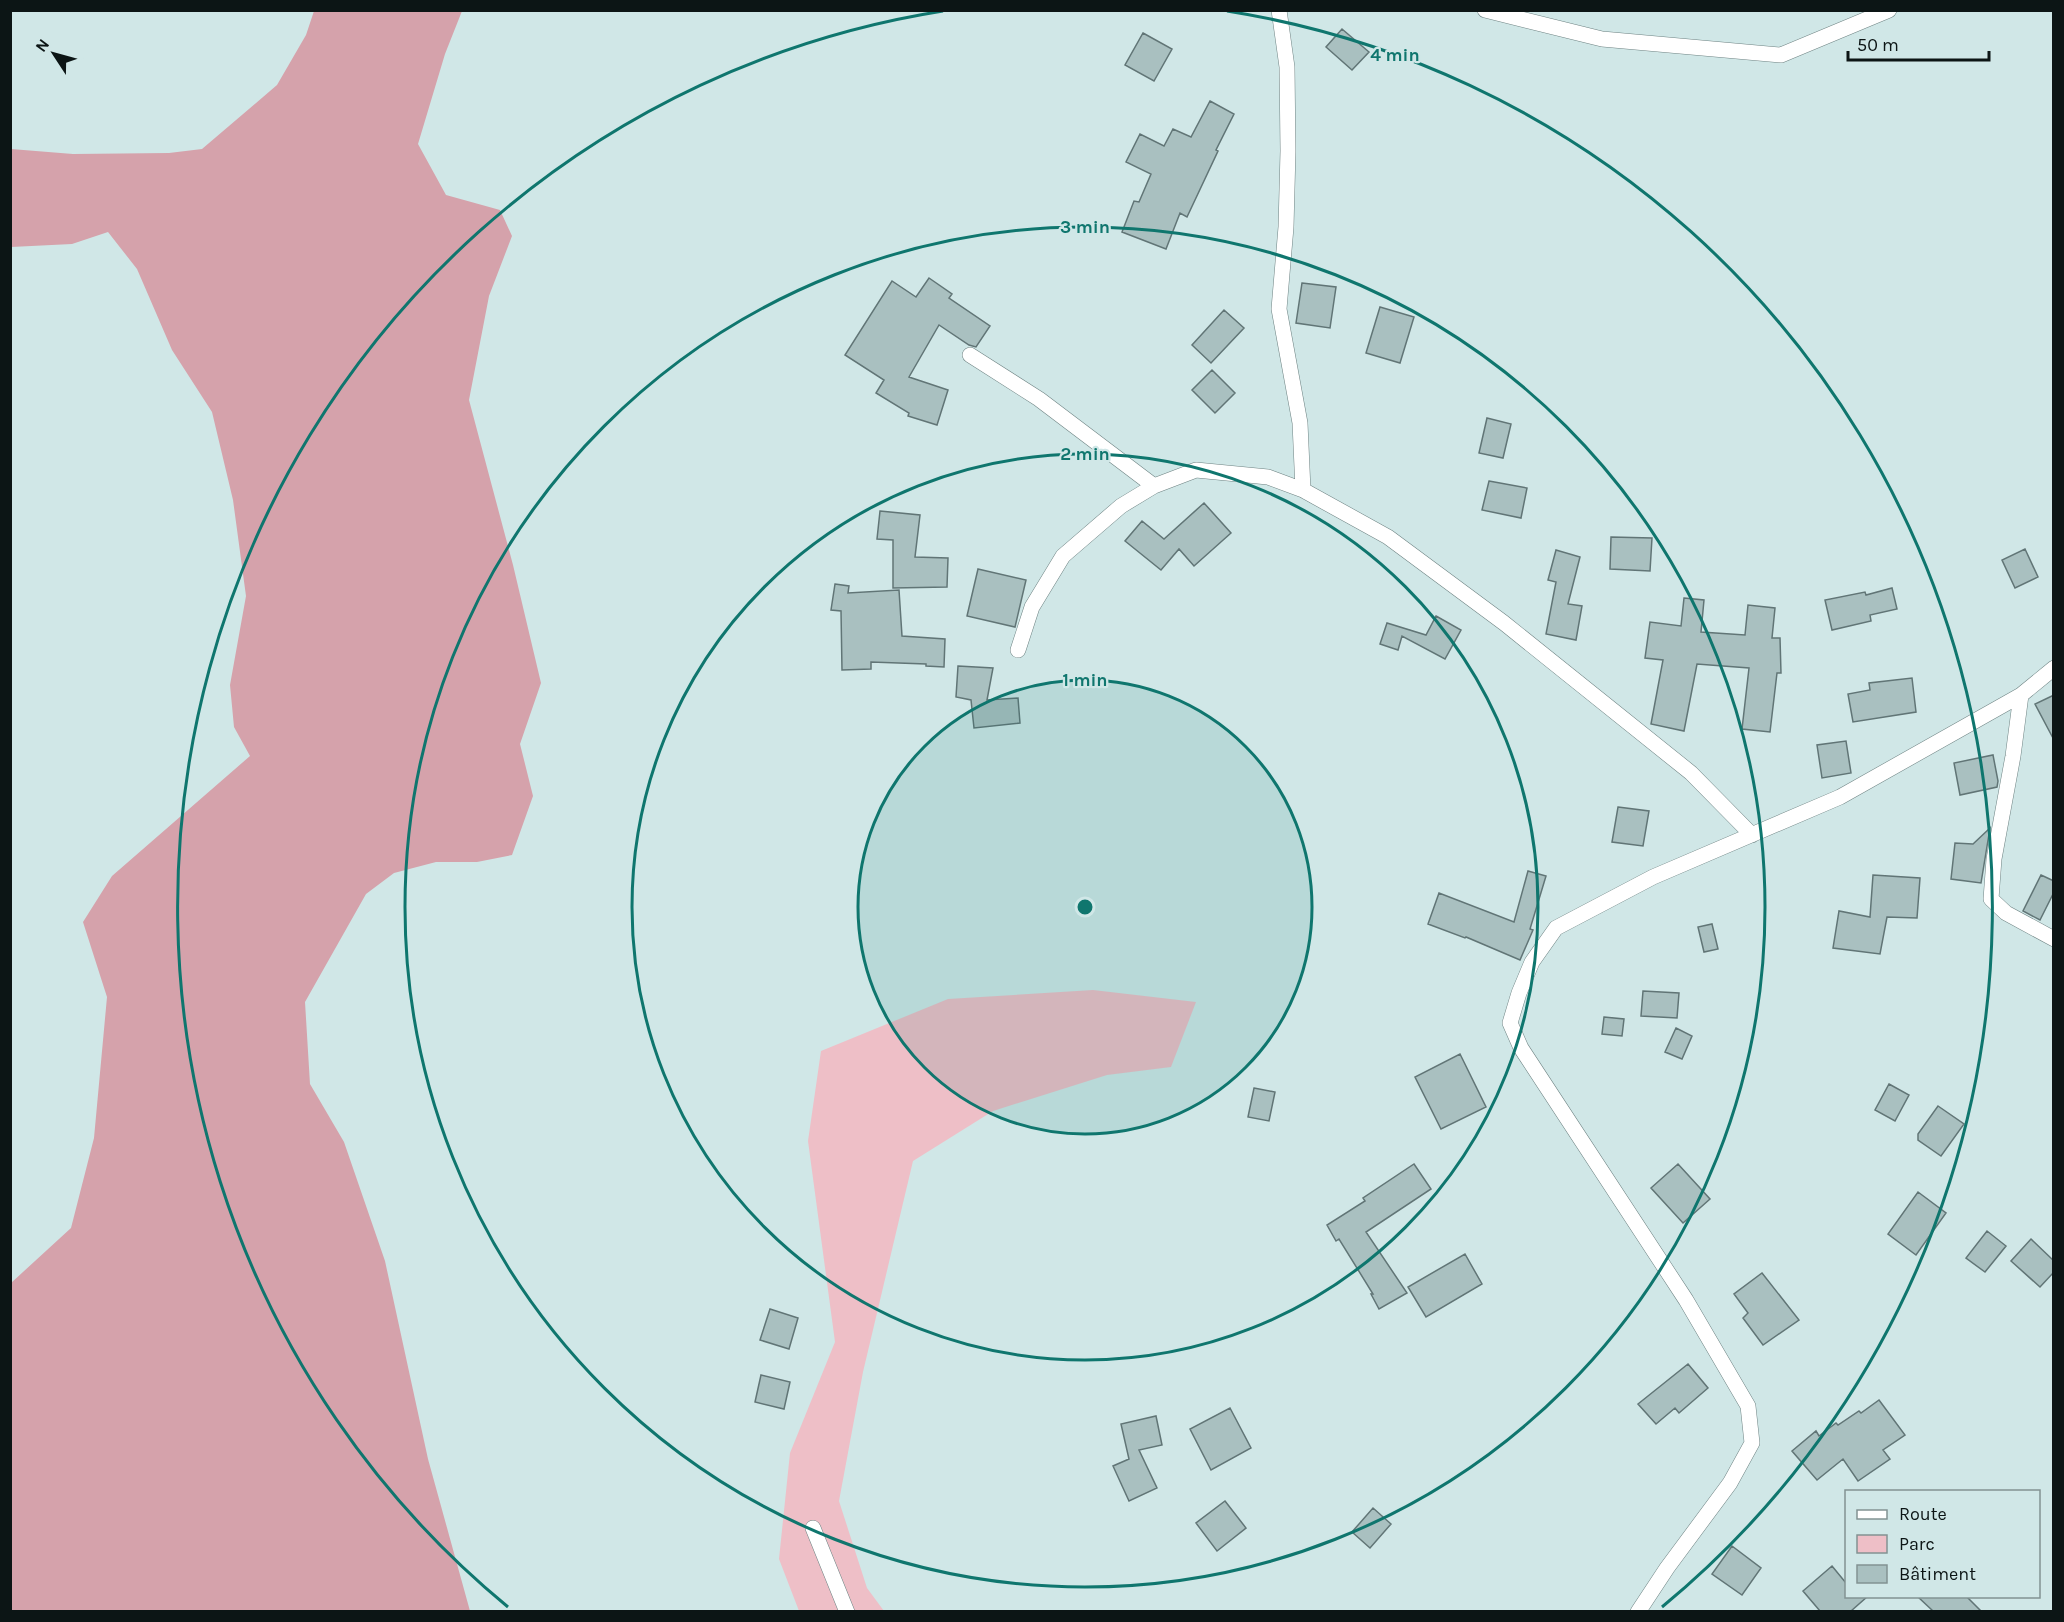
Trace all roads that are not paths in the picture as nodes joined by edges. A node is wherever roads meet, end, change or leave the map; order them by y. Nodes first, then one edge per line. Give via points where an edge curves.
1 (1279, 10) edge
2 (1485, 10) edge
3 (1889, 10) edge
4 (970, 355) dead end
5 (1154, 486) junction
6 (1303, 490) junction
7 (1018, 650) dead end
8 (2054, 668) edge
9 (2021, 695) junction
10 (1752, 836) junction
11 (2054, 939) edge
12 (813, 1528) dead end
13 (847, 1611) edge
14 (1638, 1611) edge

1 - 6 street via 1287,67 1288,151 1279,309 1300,423
2 - 3 street via 1602,39 1781,55
4 - 5 street via 1039,399
5 - 6 street via 1196,470 1268,477
5 - 7 street via 1121,506 1063,556 1032,607
6 - 10 street via 1388,537 1503,623 1691,773
8 - 9 street
9 - 10 street via 1840,797
9 - 11 street via 1991,899 2006,913
10 - 14 street via 1653,877 1556,928 1532,962 1510,1023 1521,1048 1686,1300 1748,1406 1752,1443 1730,1484
12 - 13 street

